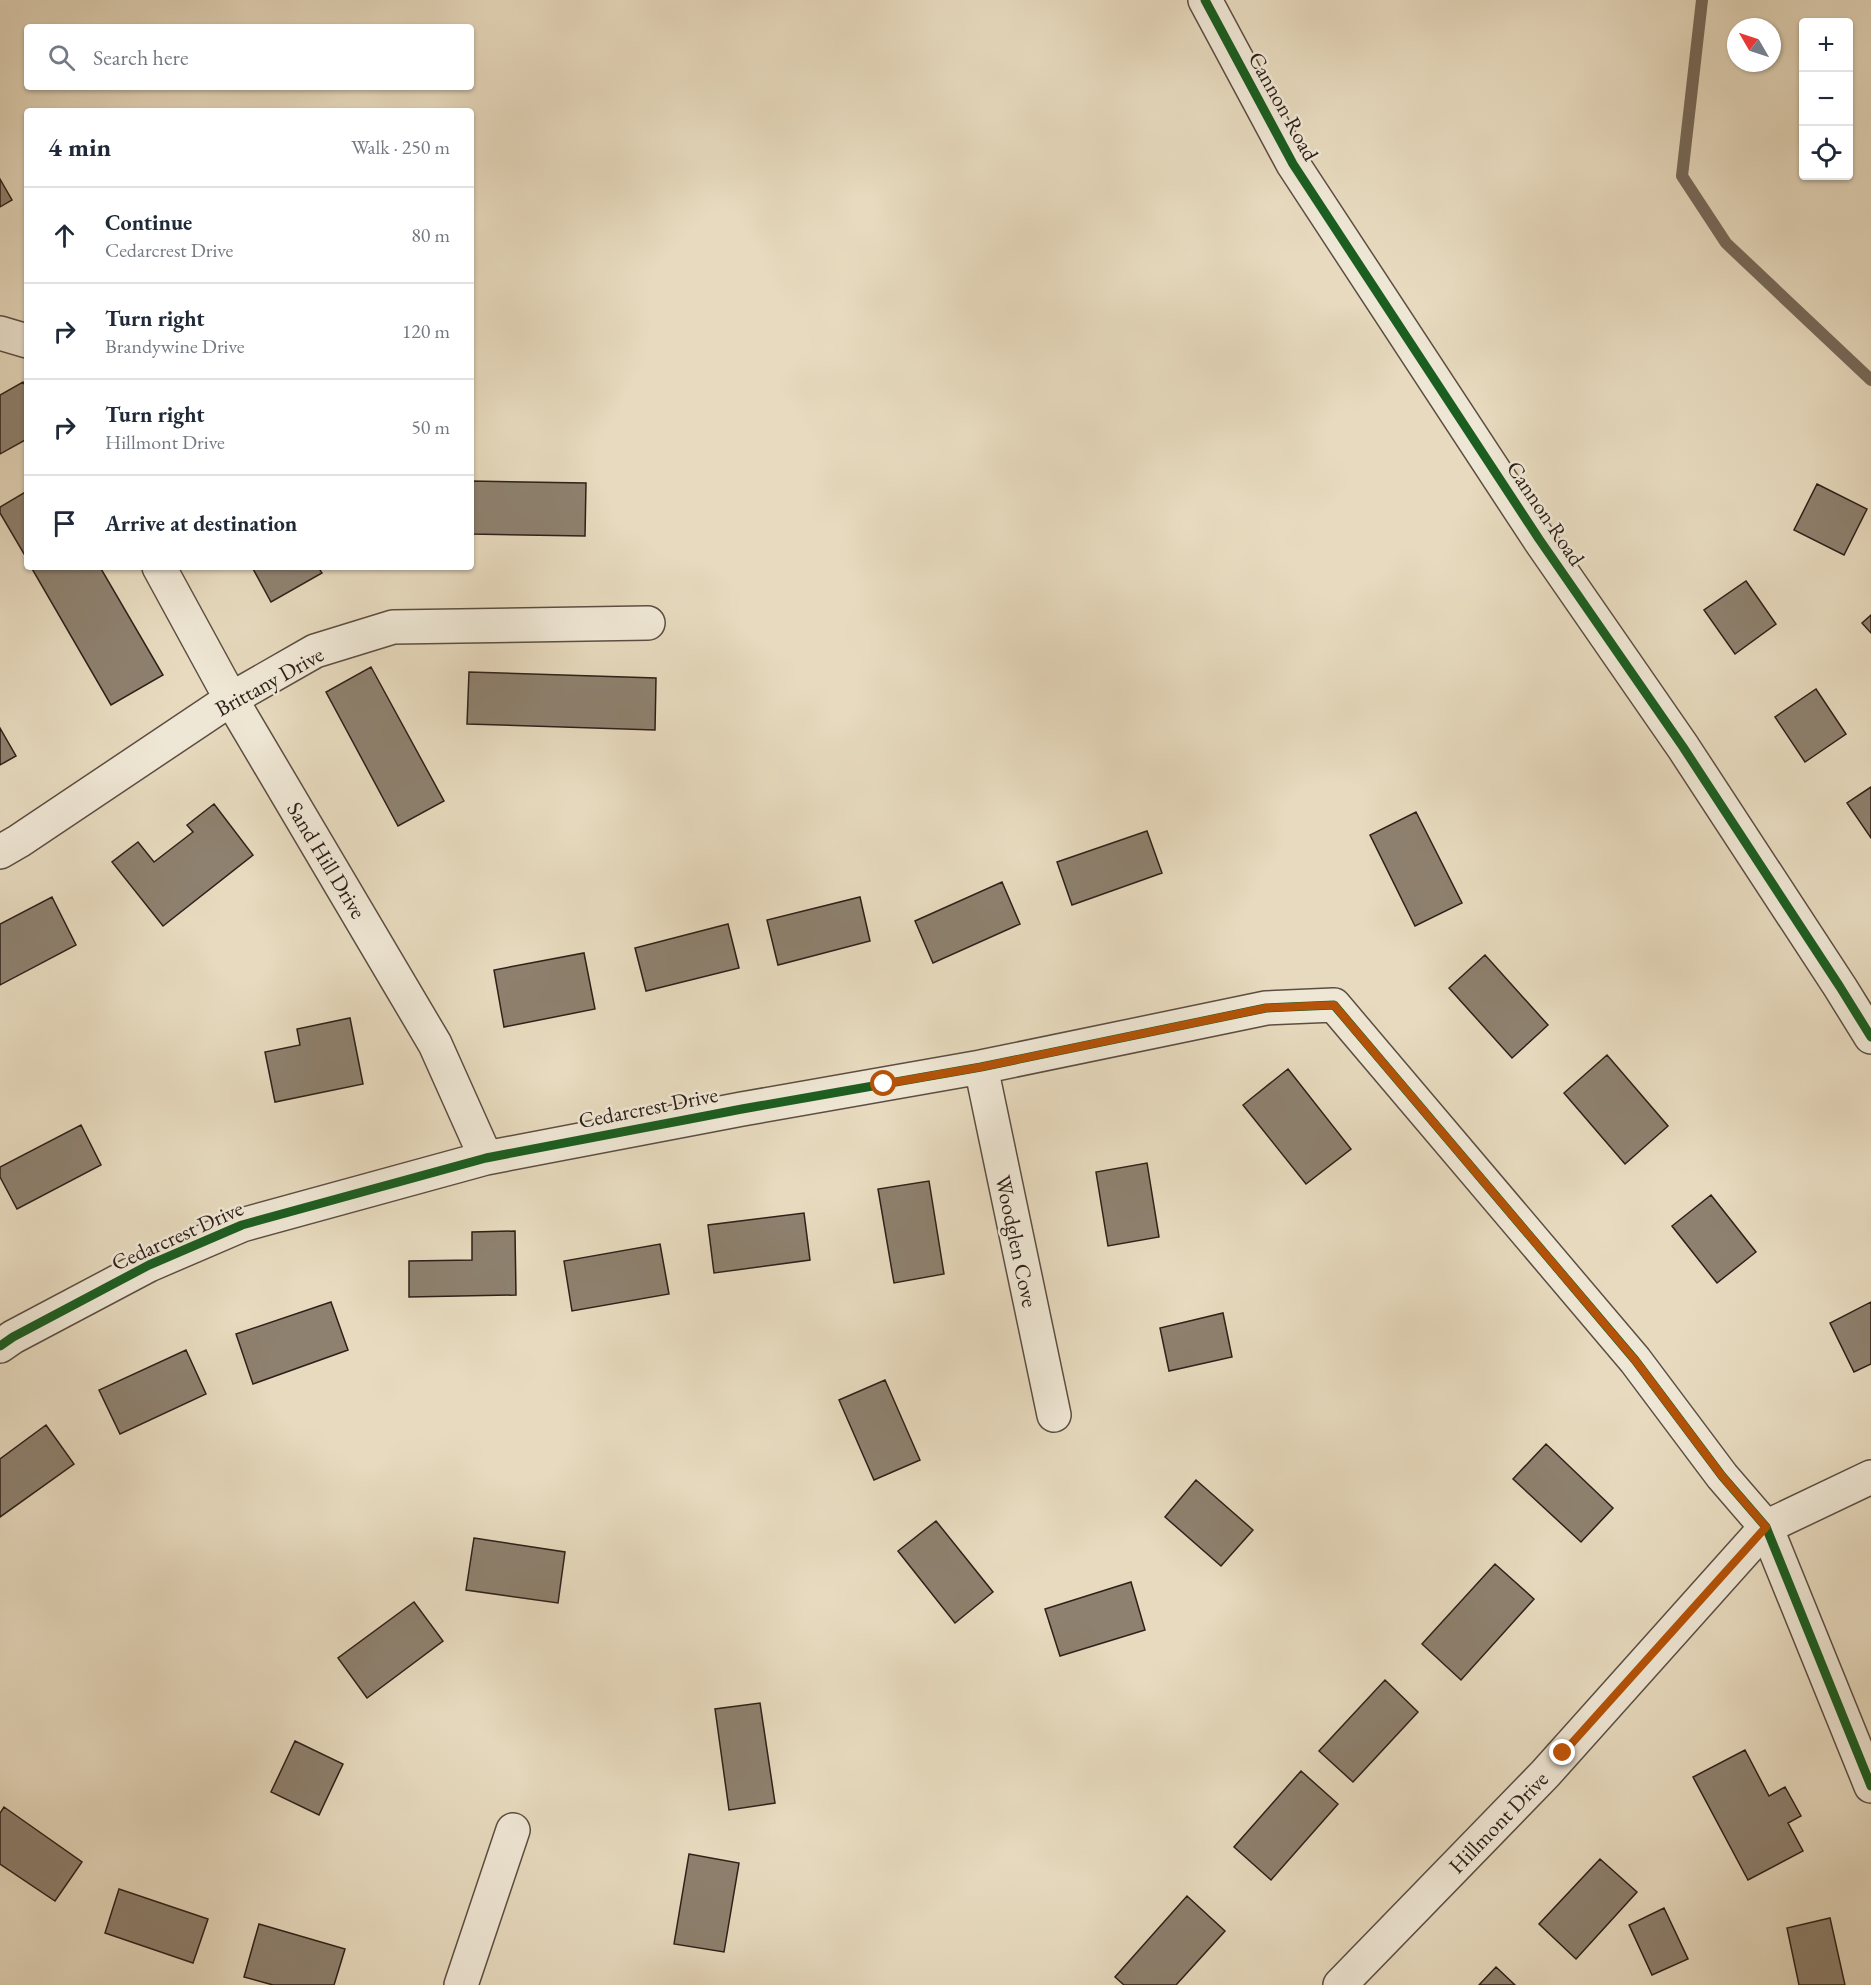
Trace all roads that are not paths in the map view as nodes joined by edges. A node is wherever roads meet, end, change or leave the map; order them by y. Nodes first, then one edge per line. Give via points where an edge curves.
1 (1205, 0) edge
2 (0, 333) edge
3 (24, 340) edge
4 (161, 570) edge
5 (648, 623) dead end
6 (231, 699) junction
7 (0, 852) edge
8 (1871, 1037) edge
9 (981, 1067) junction
10 (486, 1158) junction
11 (0, 1346) edge
12 (1054, 1415) dead end
13 (1871, 1477) edge
14 (1766, 1527) junction
15 (1871, 1786) edge
16 (513, 1830) dead end
17 (461, 1985) edge
18 (1340, 1985) edge

1 - 8 street, Cannon Road via 1293,164 1532,529 1683,747
2 - 3 street
4 - 6 street, Sand Hill Drive
5 - 6 street, Brittany Drive via 393,627 315,651
6 - 7 street, Brittany Drive
6 - 10 street, Sand Hill Drive via 435,1044
9 - 10 street, Cedarcrest Drive
9 - 12 street, Woodglen Cove
9 - 14 street, Cedarcrest Drive via 1266,1008 1334,1005 1635,1360 1722,1476
10 - 11 street, Cedarcrest Drive via 242,1224 149,1266
13 - 14 street, Hillmont Drive
14 - 15 street
14 - 18 street, Hillmont Drive via 1545,1774
16 - 17 street

